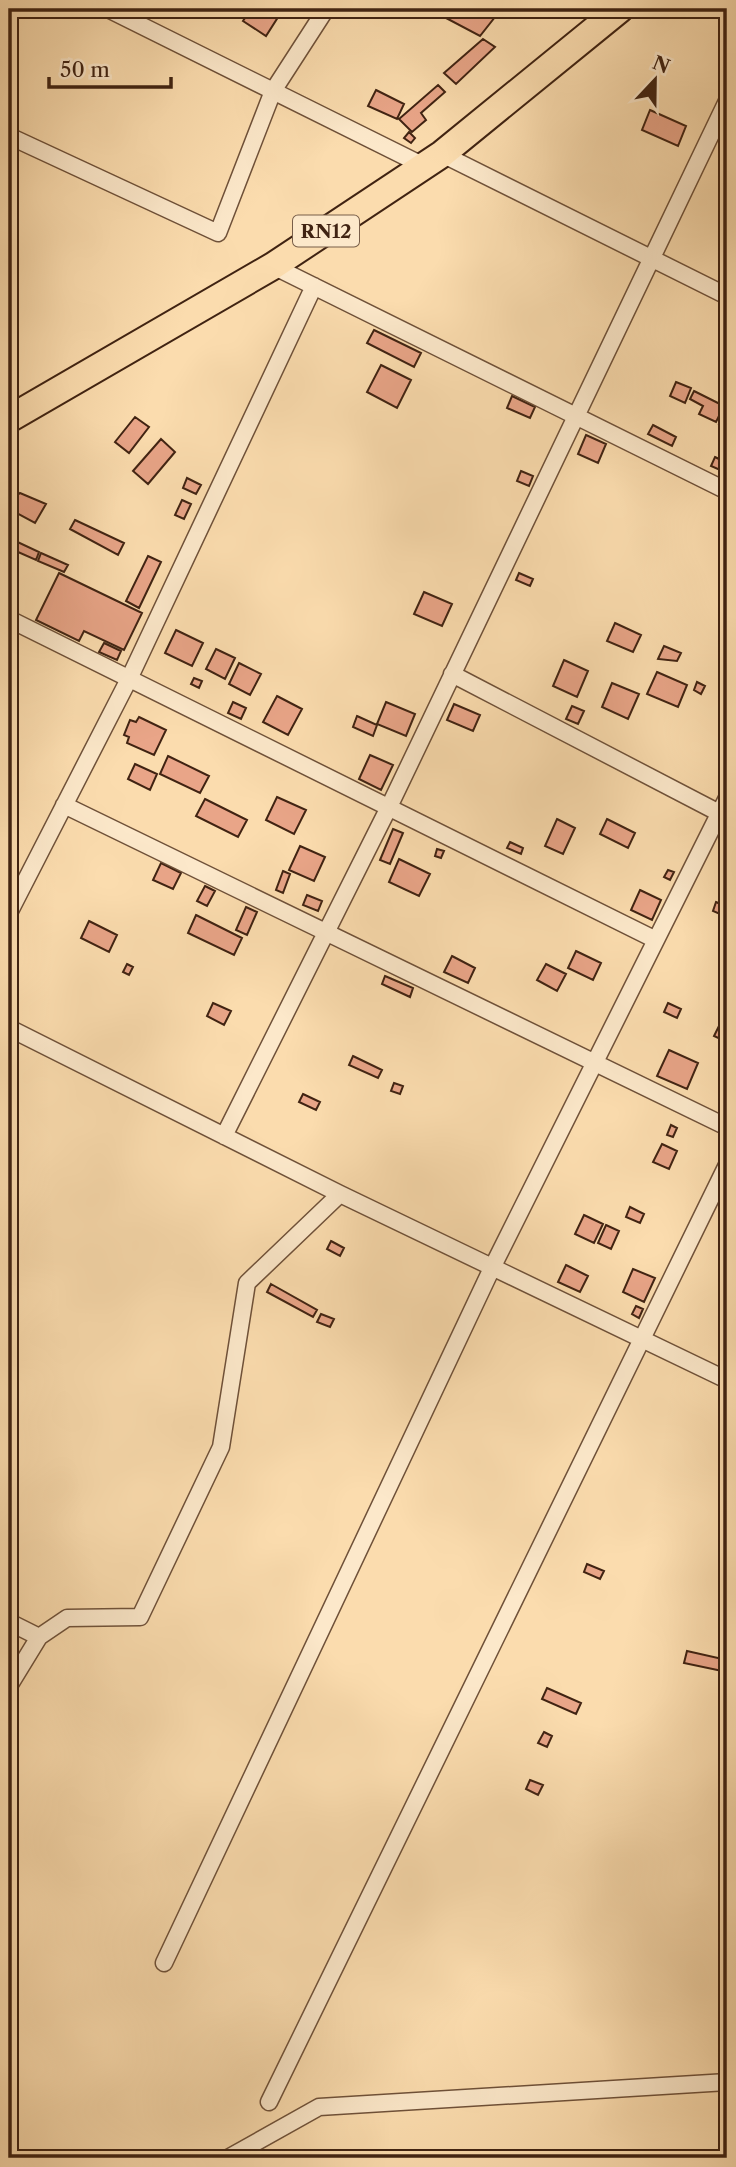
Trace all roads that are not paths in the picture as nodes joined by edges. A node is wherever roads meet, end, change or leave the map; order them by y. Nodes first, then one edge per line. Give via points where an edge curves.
1 (108, 9) edge
2 (326, 9) edge
3 (620, 9) edge
4 (273, 92) junction
5 (727, 101) edge
6 (9, 136) edge
7 (433, 160) junction
8 (652, 258) junction
9 (273, 265) junction
10 (314, 286) junction
11 (727, 296) edge
12 (575, 417) junction
13 (9, 419) edge
14 (727, 491) edge
15 (9, 619) edge
16 (452, 674) junction
17 (129, 679) junction
18 (727, 798) edge
19 (64, 805) junction
20 (388, 807) junction
21 (724, 815) edge
22 (9, 913) edge
23 (326, 933) junction
24 (656, 940) junction
25 (9, 1028) edge
26 (594, 1064) junction
27 (727, 1127) edge
28 (224, 1136) junction
29 (727, 1165) edge
30 (340, 1194) junction
31 (492, 1269) junction
32 (642, 1340) junction
33 (727, 1380) edge
34 (9, 1622) edge
35 (39, 1637) junction
36 (9, 1686) edge
37 (163, 1963) dead end
38 (727, 2082) edge
39 (269, 2102) dead end
40 (228, 2158) edge

1 - 4 street
2 - 4 street
3 - 7 main road, RN12
4 - 6 street via 218,233
4 - 7 street
5 - 8 street
7 - 8 street
7 - 9 main road, RN12
8 - 11 street
8 - 12 street
9 - 10 street
9 - 13 main road, RN12
10 - 12 street
10 - 17 street
12 - 14 street
12 - 16 street
15 - 17 street
16 - 20 street
16 - 21 street
17 - 19 street
17 - 20 street
18 - 21 street
19 - 22 street
19 - 23 street
20 - 23 street
20 - 24 street
21 - 24 street
23 - 26 street
23 - 28 street
24 - 26 street
25 - 28 street
26 - 27 street
26 - 31 street
28 - 30 street
29 - 32 street
30 - 31 street
30 - 35 street via 247,1283 221,1447 140,1617 67,1618
31 - 32 street
31 - 37 street
32 - 33 street
32 - 39 street
34 - 35 street
35 - 36 street
38 - 40 street via 319,2107

